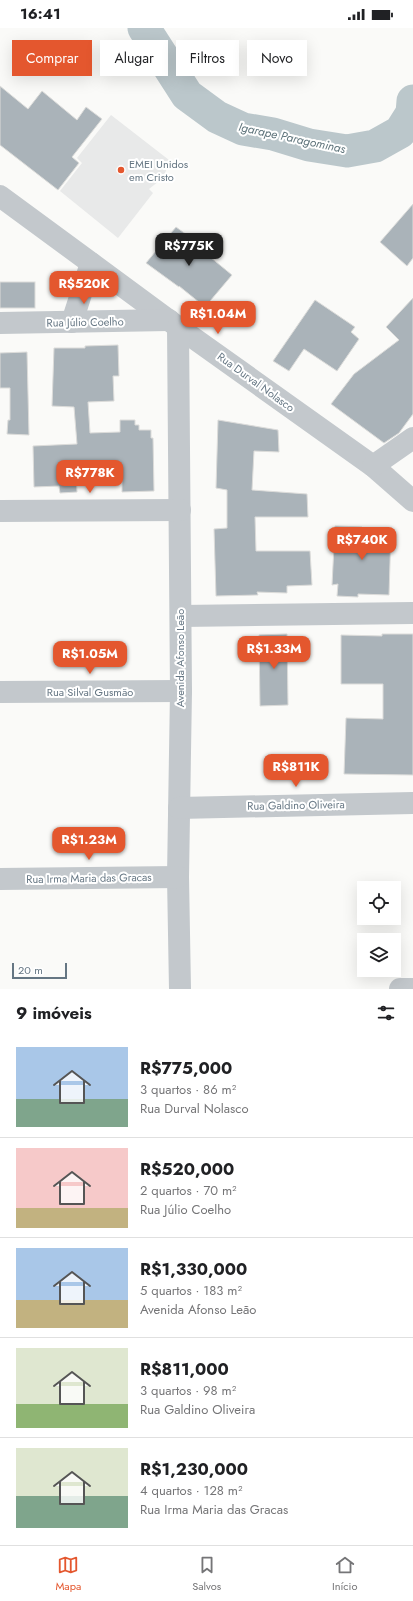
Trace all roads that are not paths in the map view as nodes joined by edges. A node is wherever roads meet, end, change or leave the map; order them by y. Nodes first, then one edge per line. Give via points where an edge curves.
1 (0, 196) edge
2 (91, 263) junction
3 (72, 322) junction
4 (0, 323) edge
5 (174, 324) junction
6 (413, 438) edge
7 (372, 466) junction
8 (412, 497) edge
9 (180, 510) junction
10 (0, 511) edge
11 (413, 613) edge
12 (181, 616) junction
13 (181, 691) junction
14 (0, 692) edge
15 (413, 803) edge
16 (179, 808) junction
17 (178, 877) junction
18 (0, 879) edge
19 (180, 989) edge
20 (400, 989) edge
21 (413, 989) edge

1 - 2 street, Rua Durval Nolasco
2 - 3 street
2 - 5 street, Rua Durval Nolasco
3 - 4 street, Rua Júlio Coelho
3 - 5 street, Rua Júlio Coelho
5 - 7 street, Rua Durval Nolasco
5 - 9 street, Avenida Afonso Leão
6 - 7 street
7 - 8 street, Rua Durval Nolasco
9 - 10 street
9 - 12 street, Avenida Afonso Leão
11 - 12 street
12 - 13 street, Avenida Afonso Leão
13 - 14 street, Rua Silval Gusmão
13 - 16 street, Avenida Afonso Leão
15 - 16 street, Rua Galdino Oliveira
16 - 17 street, Avenida Afonso Leão
17 - 18 street, Rua Irma Maria das Gracas
17 - 19 street, Avenida Afonso Leão
20 - 21 street

